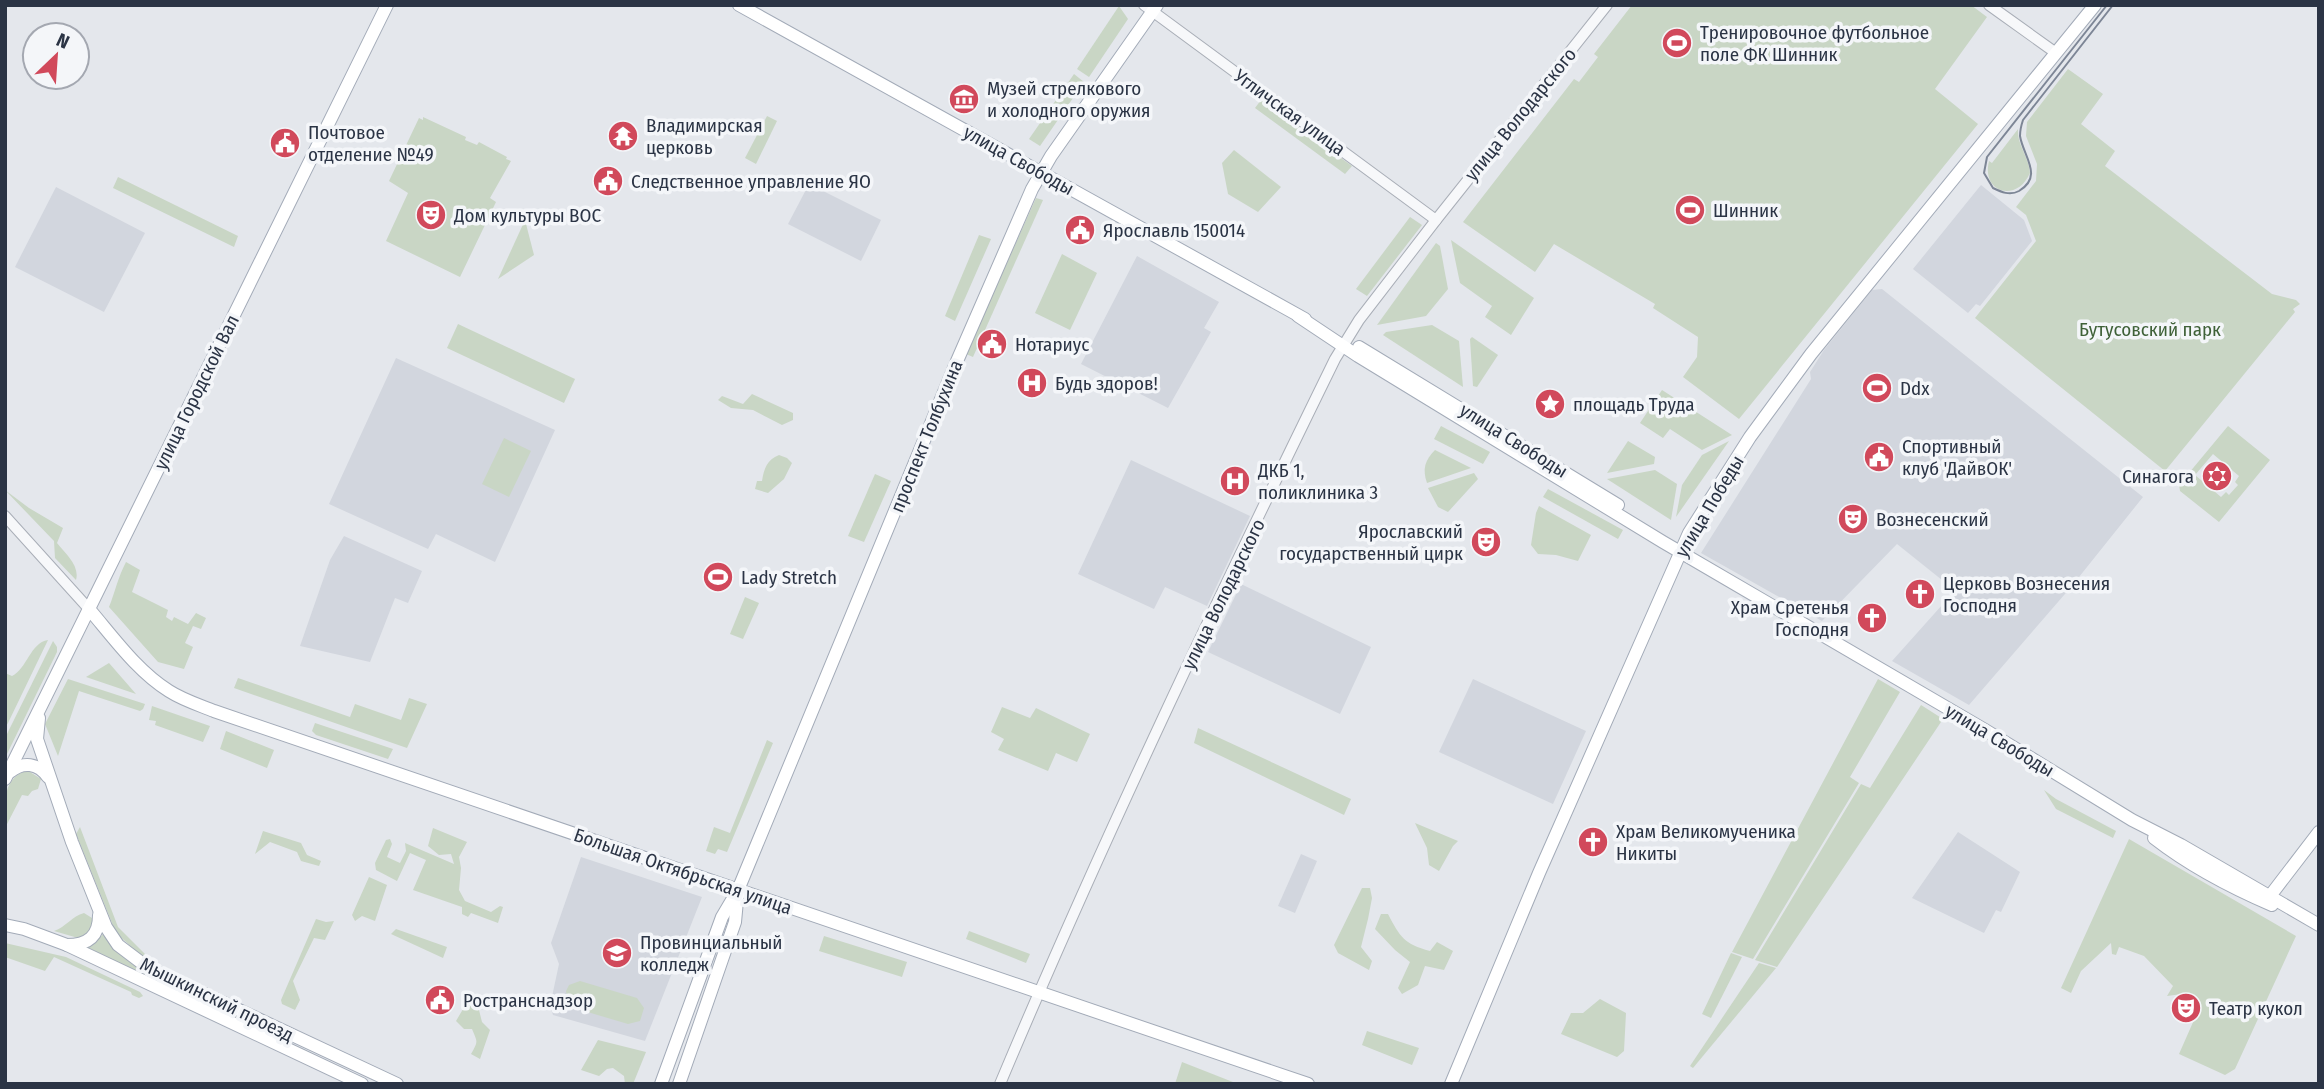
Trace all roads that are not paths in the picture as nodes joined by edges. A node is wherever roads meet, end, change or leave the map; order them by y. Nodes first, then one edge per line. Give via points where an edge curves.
1 (387, 5) edge
2 (740, 5) edge
3 (1607, 5) edge
4 (1989, 5) edge
5 (2095, 5) edge
6 (1151, 7) edge
7 (2056, 53) junction
8 (1041, 172) junction
9 (1436, 220) junction
10 (1345, 343) junction
11 (5, 516) edge
12 (1681, 550) junction
13 (89, 609) junction
14 (41, 707) junction
15 (5, 778) edge
16 (53, 787) junction
17 (2319, 832) edge
18 (738, 890) junction
19 (2267, 901) junction
20 (98, 909) junction
21 (5, 917) edge
22 (2315, 923) edge
23 (5, 925) edge
24 (24, 929) junction
25 (67, 945) junction
26 (1038, 992) junction
27 (672, 1053) junction
28 (362, 1084) edge
29 (397, 1084) edge
30 (652, 1084) edge
31 (661, 1084) edge
32 (679, 1084) edge
33 (1000, 1084) edge
34 (1308, 1084) edge
35 (1451, 1084) edge

1 - 13 main road, улица Городской Вал
2 - 8 main road, улица Свободы
3 - 9 street, улица Володарского
4 - 7 street
5 - 7 main road, улица Победы
6 - 8 main road, проспект Толбухина
6 - 9 street, Угличская улица
7 - 12 main road, улица Победы via 1811,354 1731,466
8 - 10 main road, улица Свободы
8 - 18 main road, проспект Толбухина via 970,331
9 - 10 street, улица Володарского
10 - 12 main road, улица Свободы
10 - 26 street, улица Володарского via 1175,693
11 - 13 street
12 - 19 main road, улица Свободы
12 - 35 main road, улица Победы
13 - 14 main road, улица Городской Вал
13 - 18 main road, Большая Октябрьская улица via 144,671 192,702
14 - 15 main road, улица Городской Вал
14 - 16 main road, Мышкинский проезд via 37,739
15 - 16 main road via 18,766 32,765 44,772
16 - 20 main road, Мышкинский проезд
17 - 19 main road
18 - 26 main road, Большая Октябрьская улица
18 - 27 main road, проспект Толбухина via 722,917
18 - 32 main road, проспект Толбухина via 735,922
19 - 22 main road, улица Свободы
20 - 25 main road via 99,926 91,939
20 - 29 main road, Мышкинский проезд via 118,945 147,967
21 - 24 main road
23 - 24 main road, Мышкинский проезд
24 - 25 main road, Мышкинский проезд
25 - 28 main road, Мышкинский проезд
26 - 33 street, улица Володарского
26 - 34 main road, Большая Октябрьская улица
27 - 30 main road
27 - 31 main road, проспект Толбухина

